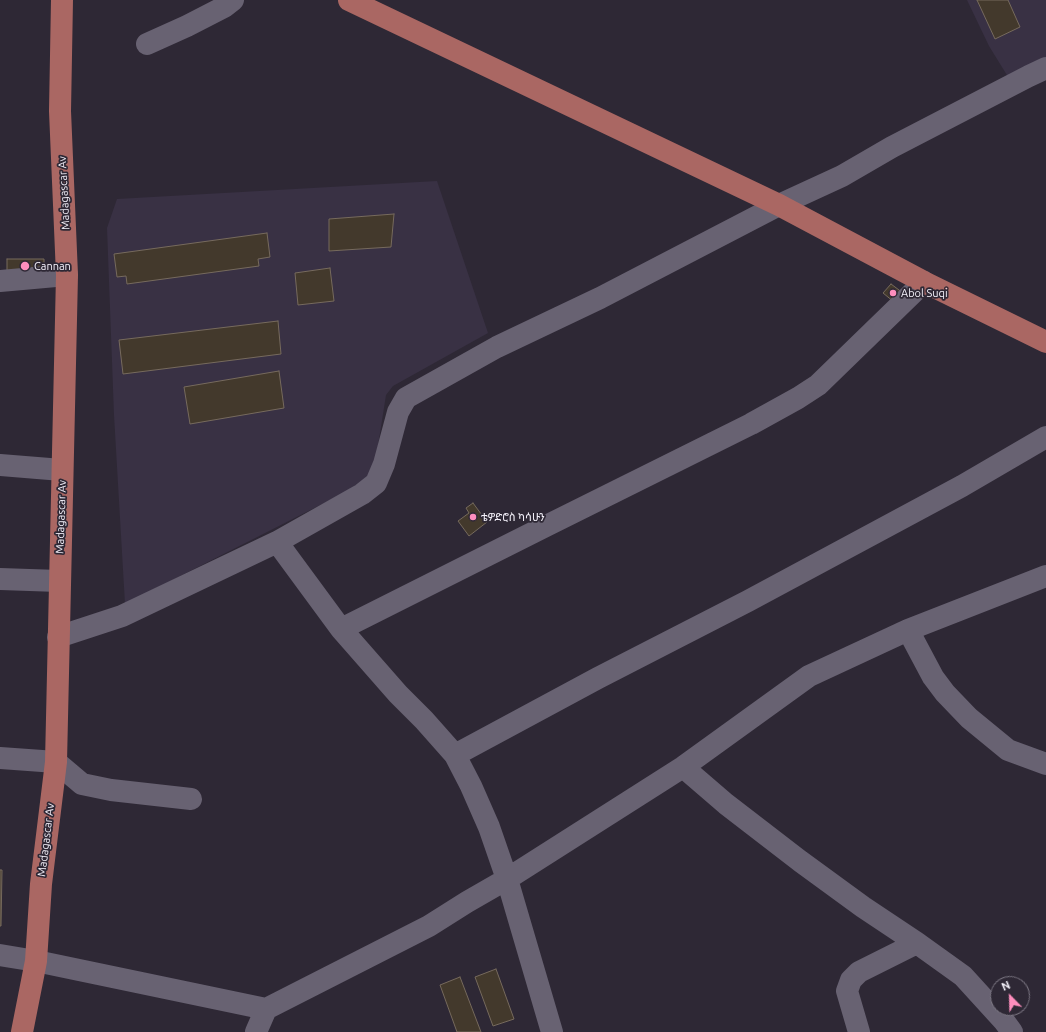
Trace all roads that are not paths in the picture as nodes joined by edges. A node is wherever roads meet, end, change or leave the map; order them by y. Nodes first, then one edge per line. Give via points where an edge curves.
1 (62, 0) edge
2 (233, 0) edge
3 (349, 0) edge
4 (147, 44) dead end
5 (1046, 68) edge
6 (779, 205) junction
7 (67, 275) junction
8 (0, 281) edge
9 (924, 282) junction
10 (1046, 342) edge
11 (1046, 437) edge
12 (0, 465) edge
13 (62, 470) junction
14 (277, 542) junction
15 (1046, 576) edge
16 (0, 579) edge
17 (59, 581) junction
18 (341, 629) junction
19 (908, 630) junction
20 (58, 637) junction
21 (455, 755) junction
22 (0, 758) edge
23 (56, 762) junction
24 (1046, 764) edge
25 (684, 767) junction
26 (191, 800) dead end
27 (507, 879) junction
28 (917, 943) junction
29 (0, 955) edge
30 (36, 961) junction
31 (266, 1009) junction
32 (22, 1032) edge
33 (256, 1032) edge
34 (552, 1032) edge
35 (859, 1032) edge
36 (1012, 1032) edge

1 - 7 main road, Madagascar Av via 60,111
2 - 4 street via 187,26
3 - 6 main road
5 - 6 street via 892,147 842,176
6 - 9 main road
6 - 14 street via 600,298 497,347 406,398 398,412 384,464 376,483 362,494
7 - 8 street
7 - 13 main road, Madagascar Av
9 - 10 main road
9 - 18 street via 818,385 798,398 751,424
11 - 21 street via 962,486
12 - 13 street
13 - 17 main road, Madagascar Av
14 - 18 street
14 - 20 street via 122,616
15 - 19 street
16 - 17 street
17 - 20 main road, Madagascar Av
18 - 21 street
19 - 24 street via 933,677 968,718 1008,750
19 - 25 street via 809,676
20 - 23 main road, Madagascar Av
21 - 27 street via 489,827
22 - 23 street
23 - 26 street via 82,784
23 - 30 main road, Madagascar Av via 41,884
25 - 27 street
25 - 28 street via 726,804 800,861
27 - 31 street via 429,926
27 - 34 street
28 - 35 street via 859,972 850,980 847,991
28 - 36 street via 963,976
29 - 30 street
30 - 31 street
30 - 32 main road, Madagascar Av
31 - 33 street

